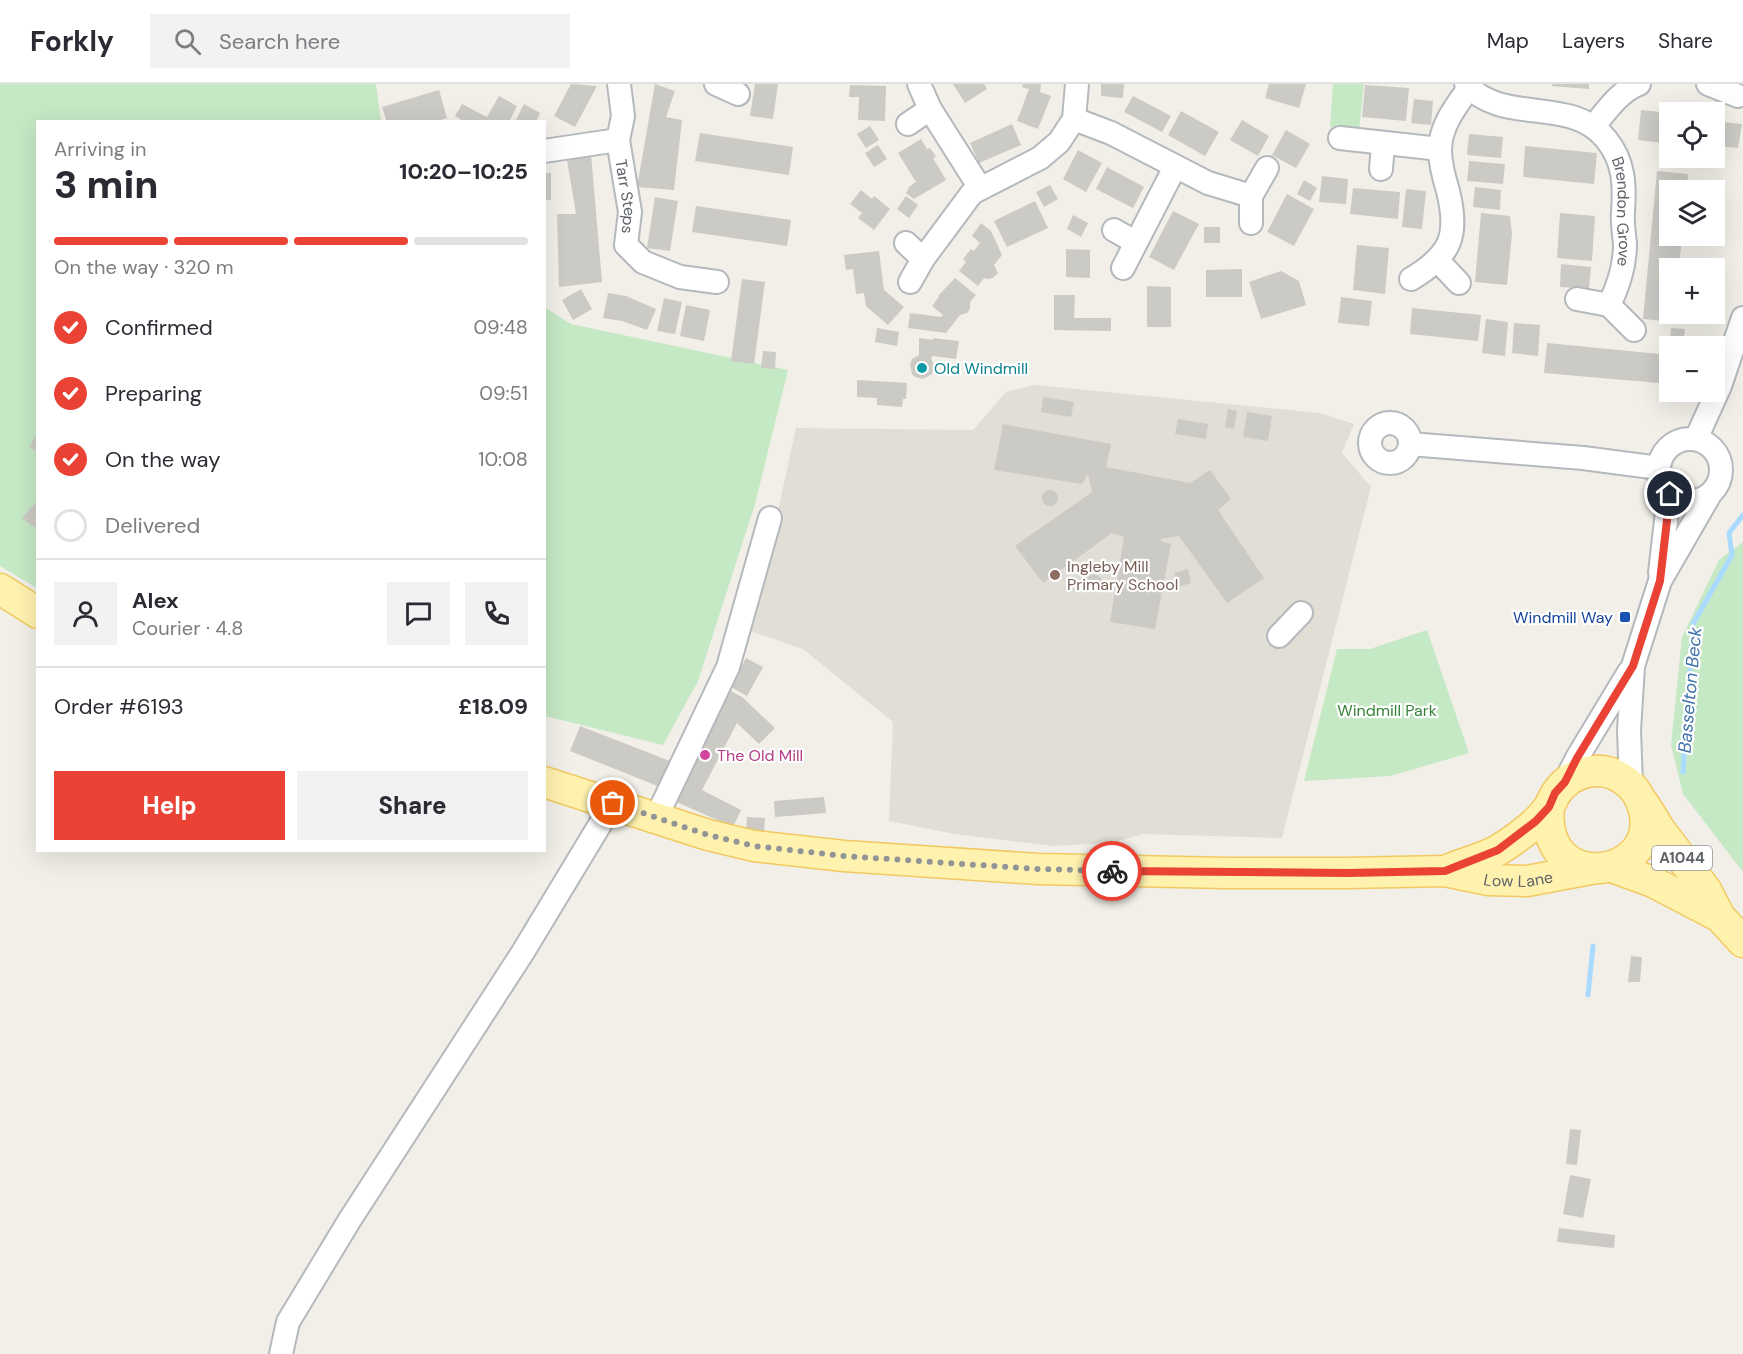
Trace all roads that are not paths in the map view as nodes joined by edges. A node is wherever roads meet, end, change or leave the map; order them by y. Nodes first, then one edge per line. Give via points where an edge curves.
1 (619, 84) edge
2 (716, 84) edge
3 (919, 84) edge
4 (1077, 84) edge
5 (1639, 84) edge
6 (1708, 84) edge
7 (1467, 86) edge
8 (738, 94) dead end
9 (1738, 96) dead end
10 (930, 109) junction
11 (1074, 119) junction
12 (908, 124) dead end
13 (1594, 126) junction
14 (1340, 138) dead end
15 (618, 140) junction
16 (1383, 144) junction
17 (1440, 149) junction
18 (546, 151) edge
19 (1175, 167) junction
20 (1267, 168) dead end
21 (1381, 169) dead end
22 (980, 188) junction
23 (1251, 196) junction
24 (1251, 223) dead end
25 (1114, 230) dead end
26 (1135, 242) junction
27 (906, 243) dead end
28 (923, 259) junction
29 (1438, 261) junction
30 (1123, 268) dead end
31 (1411, 279) dead end
32 (717, 282) dead end
33 (910, 282) dead end
34 (1459, 283) dead end
35 (1577, 299) dead end
36 (1609, 305) junction
37 (1743, 318) edge
38 (1634, 330) dead end
39 (1696, 439) junction
40 (1410, 444) dead end
41 (1659, 468) junction
42 (1670, 494) junction
43 (1709, 496) junction
44 (770, 518) dead end
45 (1660, 581) junction
46 (0, 589) edge
47 (36, 612) edge
48 (1301, 613) dead end
49 (1280, 636) dead end
50 (1633, 666) junction
51 (1565, 782) junction
52 (546, 783) edge
53 (1637, 793) junction
54 (613, 803) junction
55 (1549, 807) junction
56 (656, 818) junction
57 (1601, 868) junction
58 (1445, 871) junction
59 (1720, 916) junction
60 (1743, 942) edge
61 (281, 1354) edge

1 - 15 street, Tarr Steps via 623,116
2 - 8 street
3 - 10 street
4 - 11 street
5 - 13 street via 1620,96
6 - 9 street
7 - 13 street, Brendon Grove via 1501,105 1574,117
7 - 17 street via 1449,115
10 - 12 street
10 - 22 street
11 - 19 street via 1111,133
11 - 22 street via 1059,142 1040,158
13 - 36 street, Brendon Grove via 1618,156 1624,178 1624,263
14 - 16 street
15 - 18 street
15 - 32 street, Tarr Steps via 630,212 626,245 643,262 680,277
16 - 17 street
16 - 21 street
17 - 29 street via 1453,222 1447,248
19 - 23 street via 1208,183
19 - 26 street
20 - 23 street
22 - 28 street via 965,200
23 - 24 street
25 - 26 street
26 - 30 street
27 - 28 street
28 - 33 street
29 - 31 street
29 - 34 street
35 - 36 street
36 - 38 street
37 - 39 street via 1720,386
39 - 41 street via 1683,439 1671,445
39 - 43 street via 1707,443 1721,463 1722,475
40 - 41 street
41 - 42 street via 1659,477
42 - 43 street via 1689,501
42 - 45 street
43 - 45 street
44 - 56 street via 728,667
45 - 50 street
46 - 47 main road
48 - 49 street
50 - 51 street
50 - 53 street via 1629,730
51 - 53 main road via 1592,771 1606,772 1620,777
51 - 55 main road
52 - 54 main road, Low Lane
53 - 57 main road via 1646,817 1638,848 1627,860
53 - 59 main road, A1044
54 - 56 main road, Low Lane
54 - 61 street via 288,1322
55 - 57 main road via 1547,824 1561,854 1575,864
55 - 58 main road, Low Lane via 1498,850
56 - 58 main road, Low Lane via 754,846 890,860 1038,869 1215,873
57 - 58 main road, Low Lane via 1527,881 1489,880
57 - 59 main road, A1044 via 1653,882
59 - 60 main road, A1044

